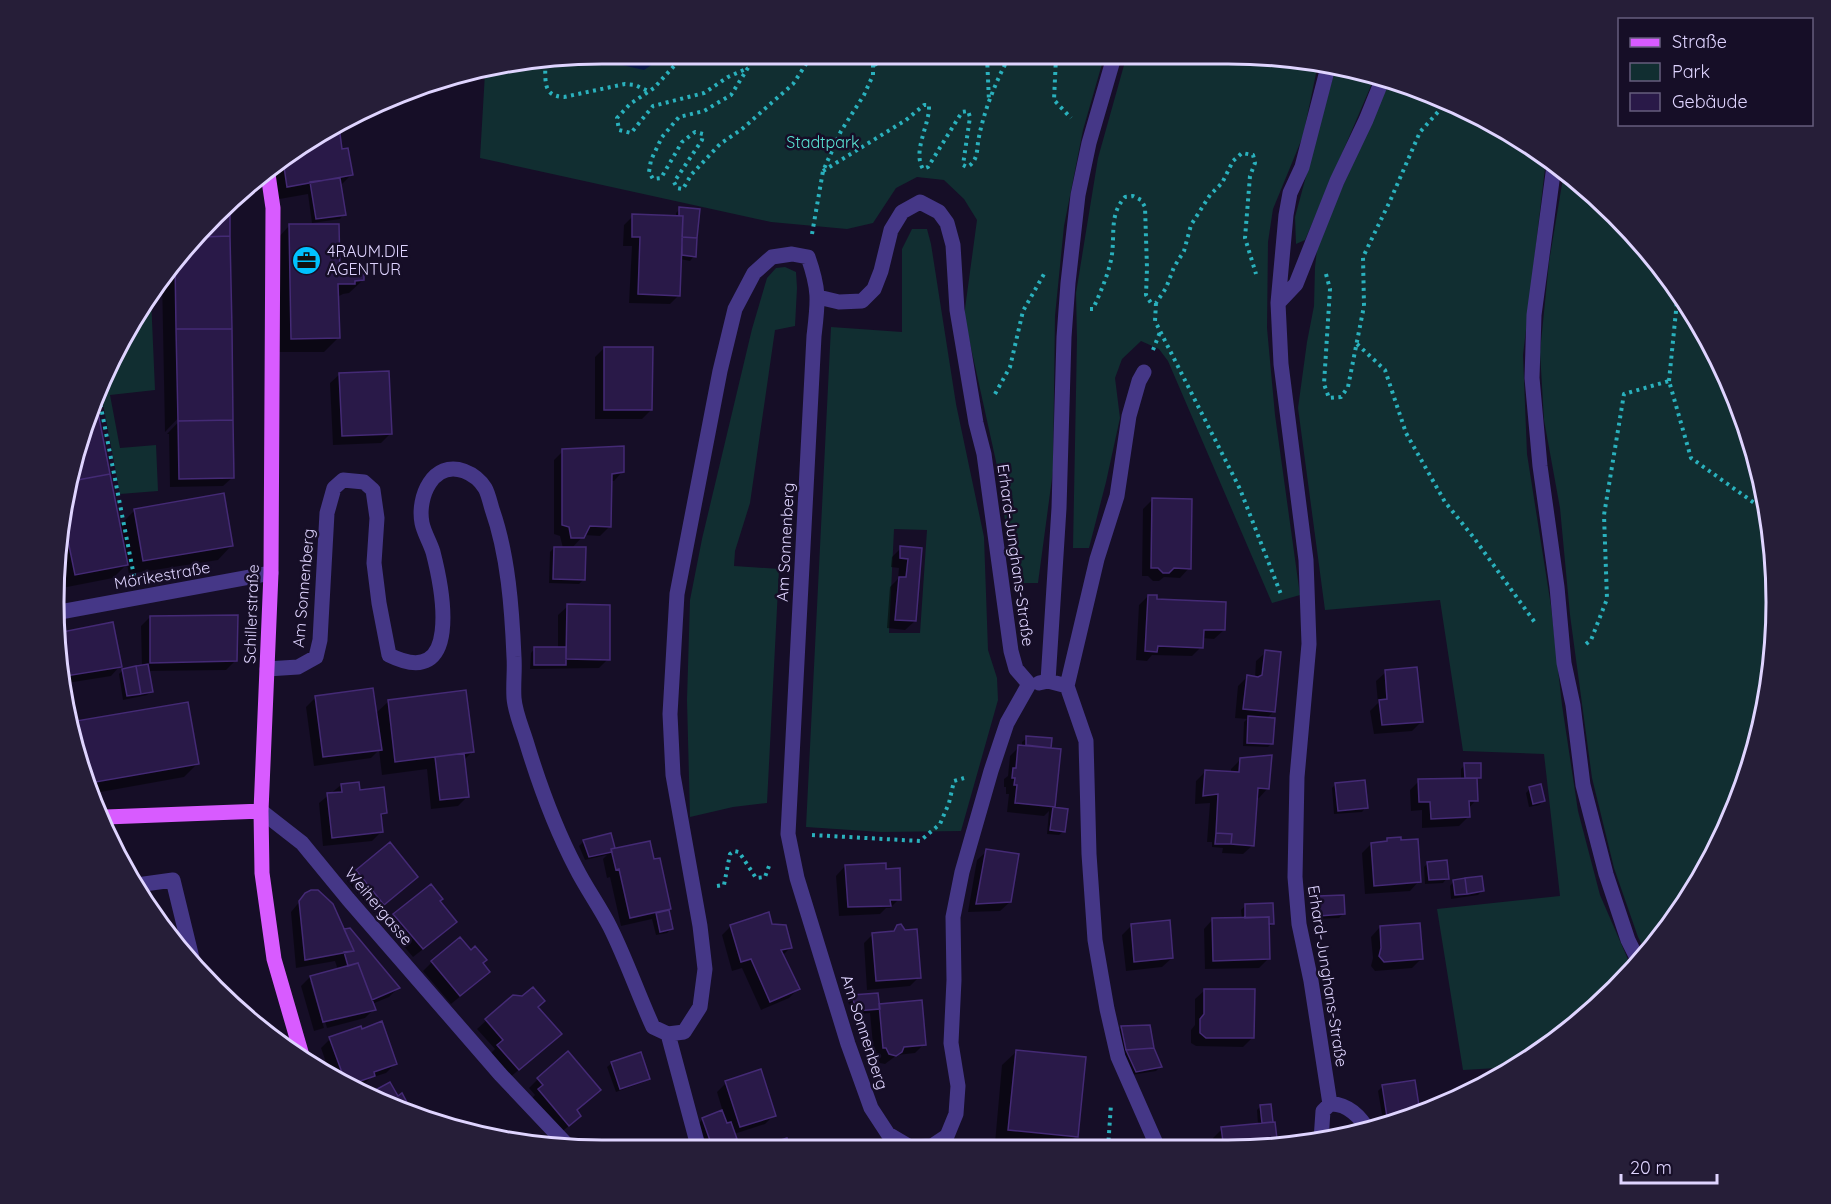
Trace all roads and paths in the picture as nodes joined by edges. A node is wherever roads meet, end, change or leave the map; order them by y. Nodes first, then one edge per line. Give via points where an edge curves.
1 (674, 65) edge
2 (805, 65) edge
3 (987, 65) edge
4 (1005, 65) edge
5 (1056, 65) edge
6 (1112, 65) edge
7 (874, 66) edge
8 (749, 67) joint
9 (545, 68) edge
10 (1326, 74) edge
11 (1380, 86) edge
12 (648, 91) junction
13 (989, 105) junction
14 (1441, 108) edge
15 (1089, 143) junction
16 (823, 171) junction
17 (1553, 174) edge
18 (269, 181) edge
19 (814, 220) dead end
20 (1312, 245) junction
21 (1047, 270) dead end
22 (818, 297) junction
23 (1083, 302) dead end
24 (1156, 303) junction
25 (1278, 303) junction
26 (1677, 304) edge
27 (1358, 344) junction
28 (1144, 372) dead end
29 (1669, 381) junction
30 (101, 407) edge
31 (976, 423) junction
32 (1757, 505) edge
33 (272, 573) junction
34 (138, 598) junction
35 (1283, 600) dead end
36 (65, 611) edge
37 (1536, 624) dead end
38 (1564, 663) junction
39 (267, 669) junction
40 (1048, 681) junction
41 (1029, 684) junction
42 (1066, 686) junction
43 (991, 771) junction
44 (261, 811) junction
45 (109, 817) edge
46 (789, 834) junction
47 (145, 884) edge
48 (712, 884) dead end
49 (189, 945) edge
50 (1635, 954) edge
51 (668, 1034) junction
52 (299, 1046) edge
53 (1330, 1104) junction
54 (1362, 1122) edge
55 (1322, 1131) edge
56 (560, 1137) edge
57 (696, 1139) edge
58 (896, 1139) edge
59 (942, 1139) edge
60 (1154, 1139) edge

1 - 12 path
2 - 8 path via 793,84 720,144 682,189 674,182 703,134 695,132 682,142 661,178 653,179 649,172 651,160 662,137 679,117 704,111 731,95
3 - 13 path
4 - 13 path
5 - 15 path via 1054,100 1083,130
6 - 15 street
7 - 16 path via 864,95 841,131
8 - 12 path via 704,93 653,106 631,134 619,130 617,118
9 - 12 path via 549,93 554,96 625,84
10 - 25 street, Erhard-Junghans-Straße via 1302,167 1290,193
11 - 20 street
13 - 16 path via 976,157 967,167 963,165 968,111 962,112 923,169 919,163 920,149 930,113 929,105 924,105
14 - 27 path via 1420,132 1363,257 1364,306
15 - 40 street via 1078,195 1064,337
16 - 19 path
17 - 38 street via 1534,315 1532,378
18 - 33 main road, Schillerstraße via 273,208
20 - 25 street via 1296,284
20 - 27 path via 1320,253 1329,289 1324,384 1329,398 1341,397 1348,387
21 - 31 path via 1023,311 1004,380
22 - 31 street, Erhard-Junghans-Straße via 839,302 862,301 874,289 891,230 902,212 920,202 939,212 947,223 953,245 957,310
22 - 46 street, Am Sonnenberg
22 - 51 street, Am Sonnenberg via 808,257 772,257 754,273 735,309 720,371 677,594 670,714 673,775 705,969 700,1007 684,1032
23 - 24 path via 1092,309 1112,257 1113,218 1125,197 1133,196 1145,207 1146,295 1151,303
24 - 25 path via 1184,251 1191,225 1242,153 1253,155 1255,163 1250,176 1245,238 1258,282
24 - 35 path via 1155,321 1240,489
25 - 53 street, Erhard-Junghans-Straße via 1281,364 1306,560 1309,644 1297,777 1295,877 1299,924
26 - 29 path
27 - 37 path via 1385,370 1406,433 1445,502
28 - 42 street via 1129,416 1117,496
29 - 32 path via 1691,458
29 - 38 path via 1624,394 1604,515 1607,599 1591,640
30 - 34 path
31 - 41 street, Erhard-Junghans-Straße via 1011,651 1016,669
33 - 34 street, Mörikestraße
33 - 39 main road, Schillerstraße
34 - 36 street, Mörikestraße
38 - 50 street via 1583,785 1606,874
39 - 44 main road, Schillerstraße
39 - 51 street, Am Sonnenberg via 298,667 316,657 327,513 334,488 343,480 364,482 373,490 377,518 374,563 389,655 416,664 429,660 441,645 443,623 433,552 422,522 422,503 429,480 437,473 450,469 472,475 485,488 500,532 514,657 514,699 533,766 562,840 610,926 652,1027
40 - 41 street
40 - 42 street
41 - 43 street, Am Sonnenberg via 1007,723
42 - 60 street via 1086,741 1094,929 1107,1009 1118,1057
43 - 46 path via 954,781 940,824 920,841
43 - 59 street, Am Sonnenberg via 953,916 951,1043 958,1086 956,1114
44 - 45 main road
44 - 52 main road, Schillerstraße via 262,873 269,928
44 - 56 street, Weihergasse via 302,843 500,1074
46 - 48 path via 774,843 765,877 756,878 739,852 734,851 724,885
46 - 58 street, Am Sonnenberg via 797,878 848,1044 871,1108 888,1134
47 - 49 street via 173,880
51 - 57 street
53 - 54 street via 1349,1109
53 - 55 street, Erhard-Junghans-Straße via 1323,1111

